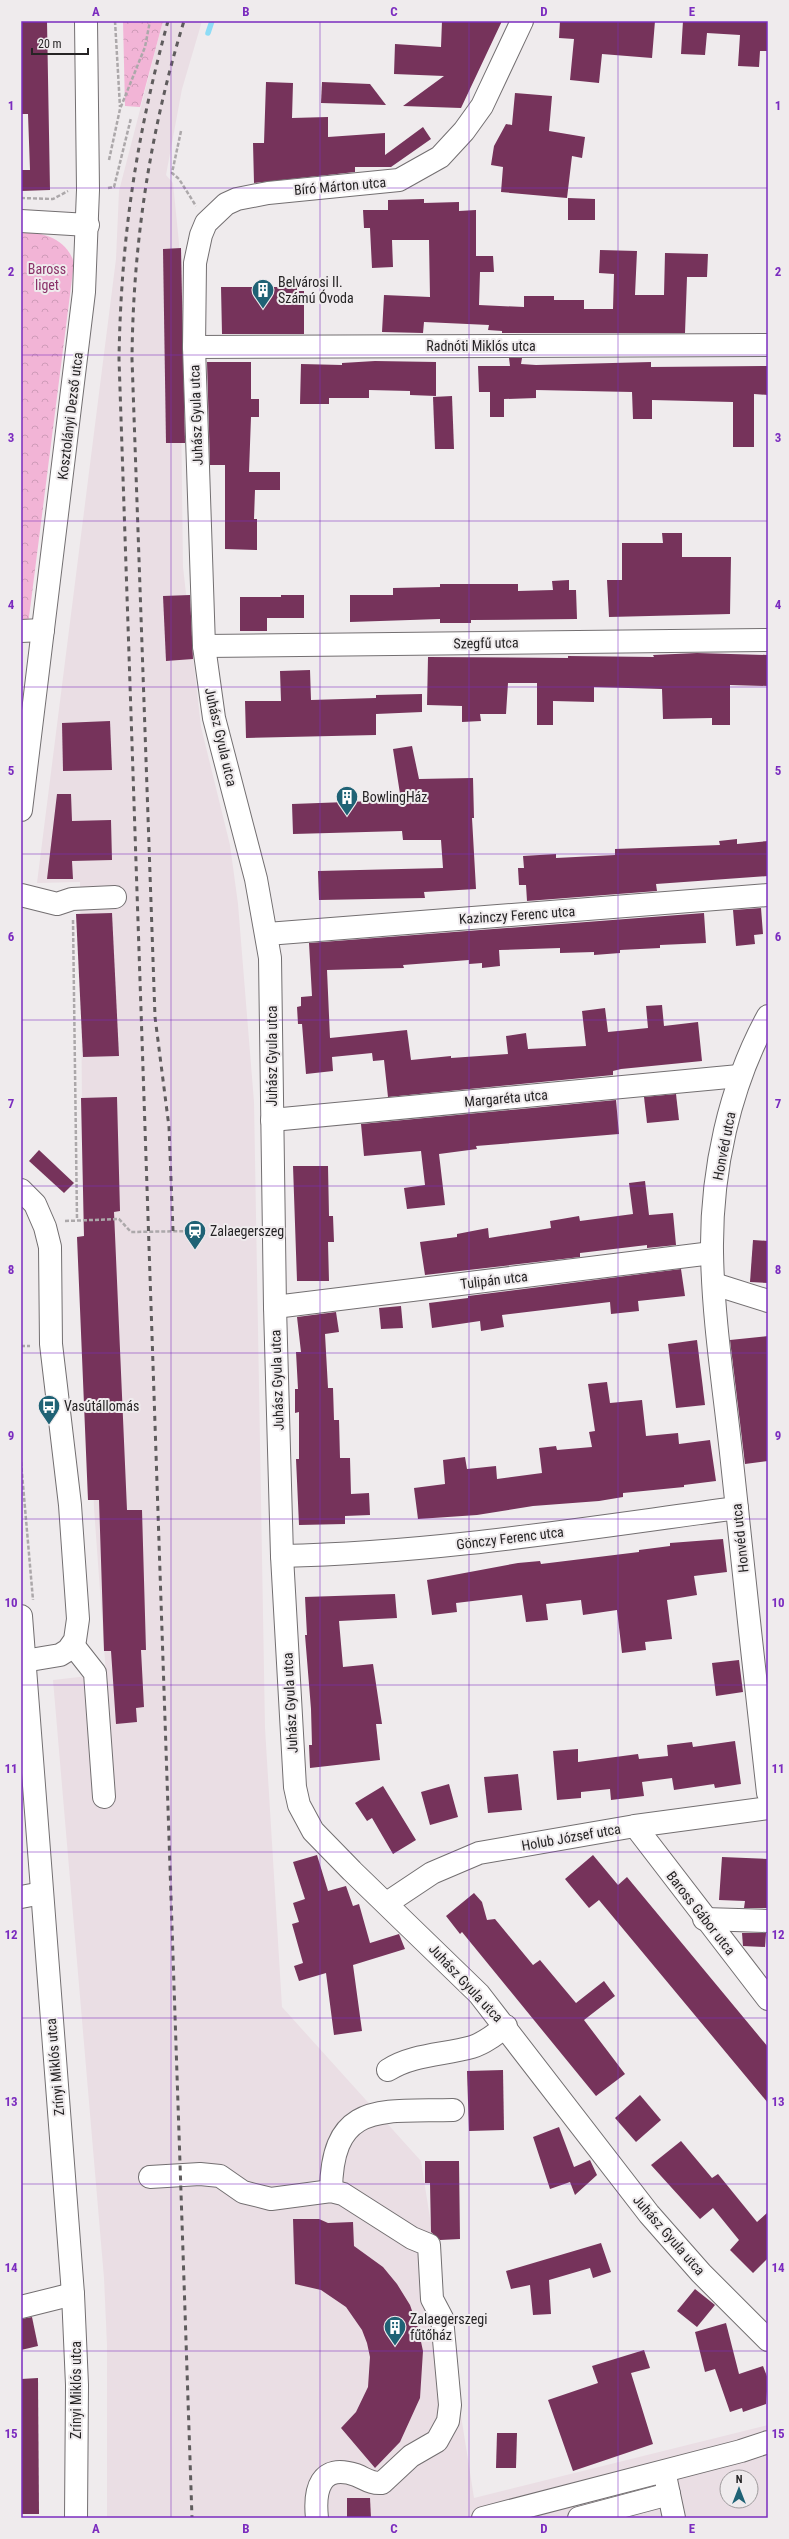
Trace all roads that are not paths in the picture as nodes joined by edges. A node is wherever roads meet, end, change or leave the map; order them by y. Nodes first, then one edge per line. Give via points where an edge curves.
1 (86, 21) edge
2 (522, 21) edge
3 (21, 221) edge
4 (88, 225) junction
5 (197, 248) joint
6 (768, 345) edge
7 (194, 347) junction
8 (43, 630) junction
9 (21, 631) edge
10 (768, 640) edge
11 (204, 646) junction
12 (21, 810) edge
13 (768, 895) edge
14 (21, 896) edge
15 (115, 897) dead end
16 (267, 934) junction
17 (768, 1016) edge
18 (739, 1076) junction
19 (272, 1120) junction
20 (21, 1190) edge
21 (712, 1253) junction
22 (714, 1284) junction
23 (768, 1301) edge
24 (275, 1307) junction
25 (737, 1508) junction
26 (282, 1556) junction
27 (21, 1616) edge
28 (21, 1621) edge
29 (73, 1645) junction
30 (24, 1661) junction
31 (768, 1793) edge
32 (104, 1797) dead end
33 (768, 1808) edge
34 (635, 1826) junction
35 (31, 1895) edge
36 (387, 1903) junction
37 (704, 1919) junction
38 (768, 1921) edge
39 (768, 1999) edge
40 (506, 2026) junction
41 (388, 2070) dead end
42 (453, 2110) dead end
43 (150, 2177) dead end
44 (331, 2191) junction
45 (73, 2294) junction
46 (21, 2307) edge
47 (768, 2340) edge
48 (768, 2442) edge
49 (664, 2472) junction
50 (669, 2494) junction
51 (76, 2518) edge
52 (317, 2518) edge
53 (483, 2518) edge
54 (580, 2518) edge
55 (674, 2518) edge

1 - 4 street, Kosztolányi Dezső utca
2 - 5 street, Bíró Márton utca via 482,106 452,146 424,168 399,180 384,183 251,195 226,204 206,223
3 - 4 street
4 - 8 street, Kosztolányi Dezső utca via 81,328
5 - 7 street, Juhász Gyula utca
6 - 7 street, Radnóti Miklós utca
7 - 11 street, Juhász Gyula utca
8 - 9 street
8 - 12 street, Kosztolányi Dezső utca
10 - 11 street, Szegfű utca
11 - 16 street, Juhász Gyula utca via 214,718 256,880
13 - 16 street, Kazinczy Ferenc utca
14 - 15 street via 58,904 72,900
16 - 19 street, Juhász Gyula utca via 270,958
17 - 18 street, Honvéd utca
18 - 19 street, Margaréta utca
18 - 21 street, Honvéd utca via 721,1156 715,1198
19 - 24 street, Juhász Gyula utca
20 - 29 street via 35,1204 50,1247 51,1344 70,1505 78,1619 78,1632
21 - 22 street, Honvéd utca
21 - 24 street, Tulipán utca
22 - 23 street
22 - 25 street, Honvéd utca
24 - 26 street, Juhász Gyula utca
25 - 26 street, Gönczy Ferenc utca via 492,1541
25 - 31 street, Honvéd utca
26 - 36 street, Juhász Gyula utca via 297,1798 313,1831
27 - 28 street, Zrínyi Miklós utca
28 - 30 street, Zrínyi Miklós utca
29 - 30 street via 60,1654
29 - 32 street via 95,1673
30 - 35 street, Zrínyi Miklós utca
33 - 34 street, Holub József utca
34 - 36 street, Holub József utca via 479,1853 432,1872
34 - 37 street, Baross Gábor utca
35 - 45 street, Zrínyi Miklós utca
36 - 40 street, Juhász Gyula utca via 479,1994
37 - 38 street
37 - 39 street, Baross Gábor utca
40 - 41 street via 492,2037 472,2046 408,2060
40 - 47 street, Juhász Gyula utca via 649,2214 701,2273
42 - 44 street via 390,2112 364,2116 343,2134 337,2145 331,2170
43 - 44 street via 200,2174 220,2176 243,2192 271,2199
44 - 52 street via 342,2194 412,2238 429,2245 432,2299 442,2318 450,2405 448,2421 437,2441 411,2456 382,2483 367,2482 344,2472 328,2476 316,2491
45 - 46 street
45 - 51 street, Zrínyi Miklós utca via 77,2385
48 - 49 street
49 - 50 street
49 - 53 street
50 - 54 street
50 - 55 street

